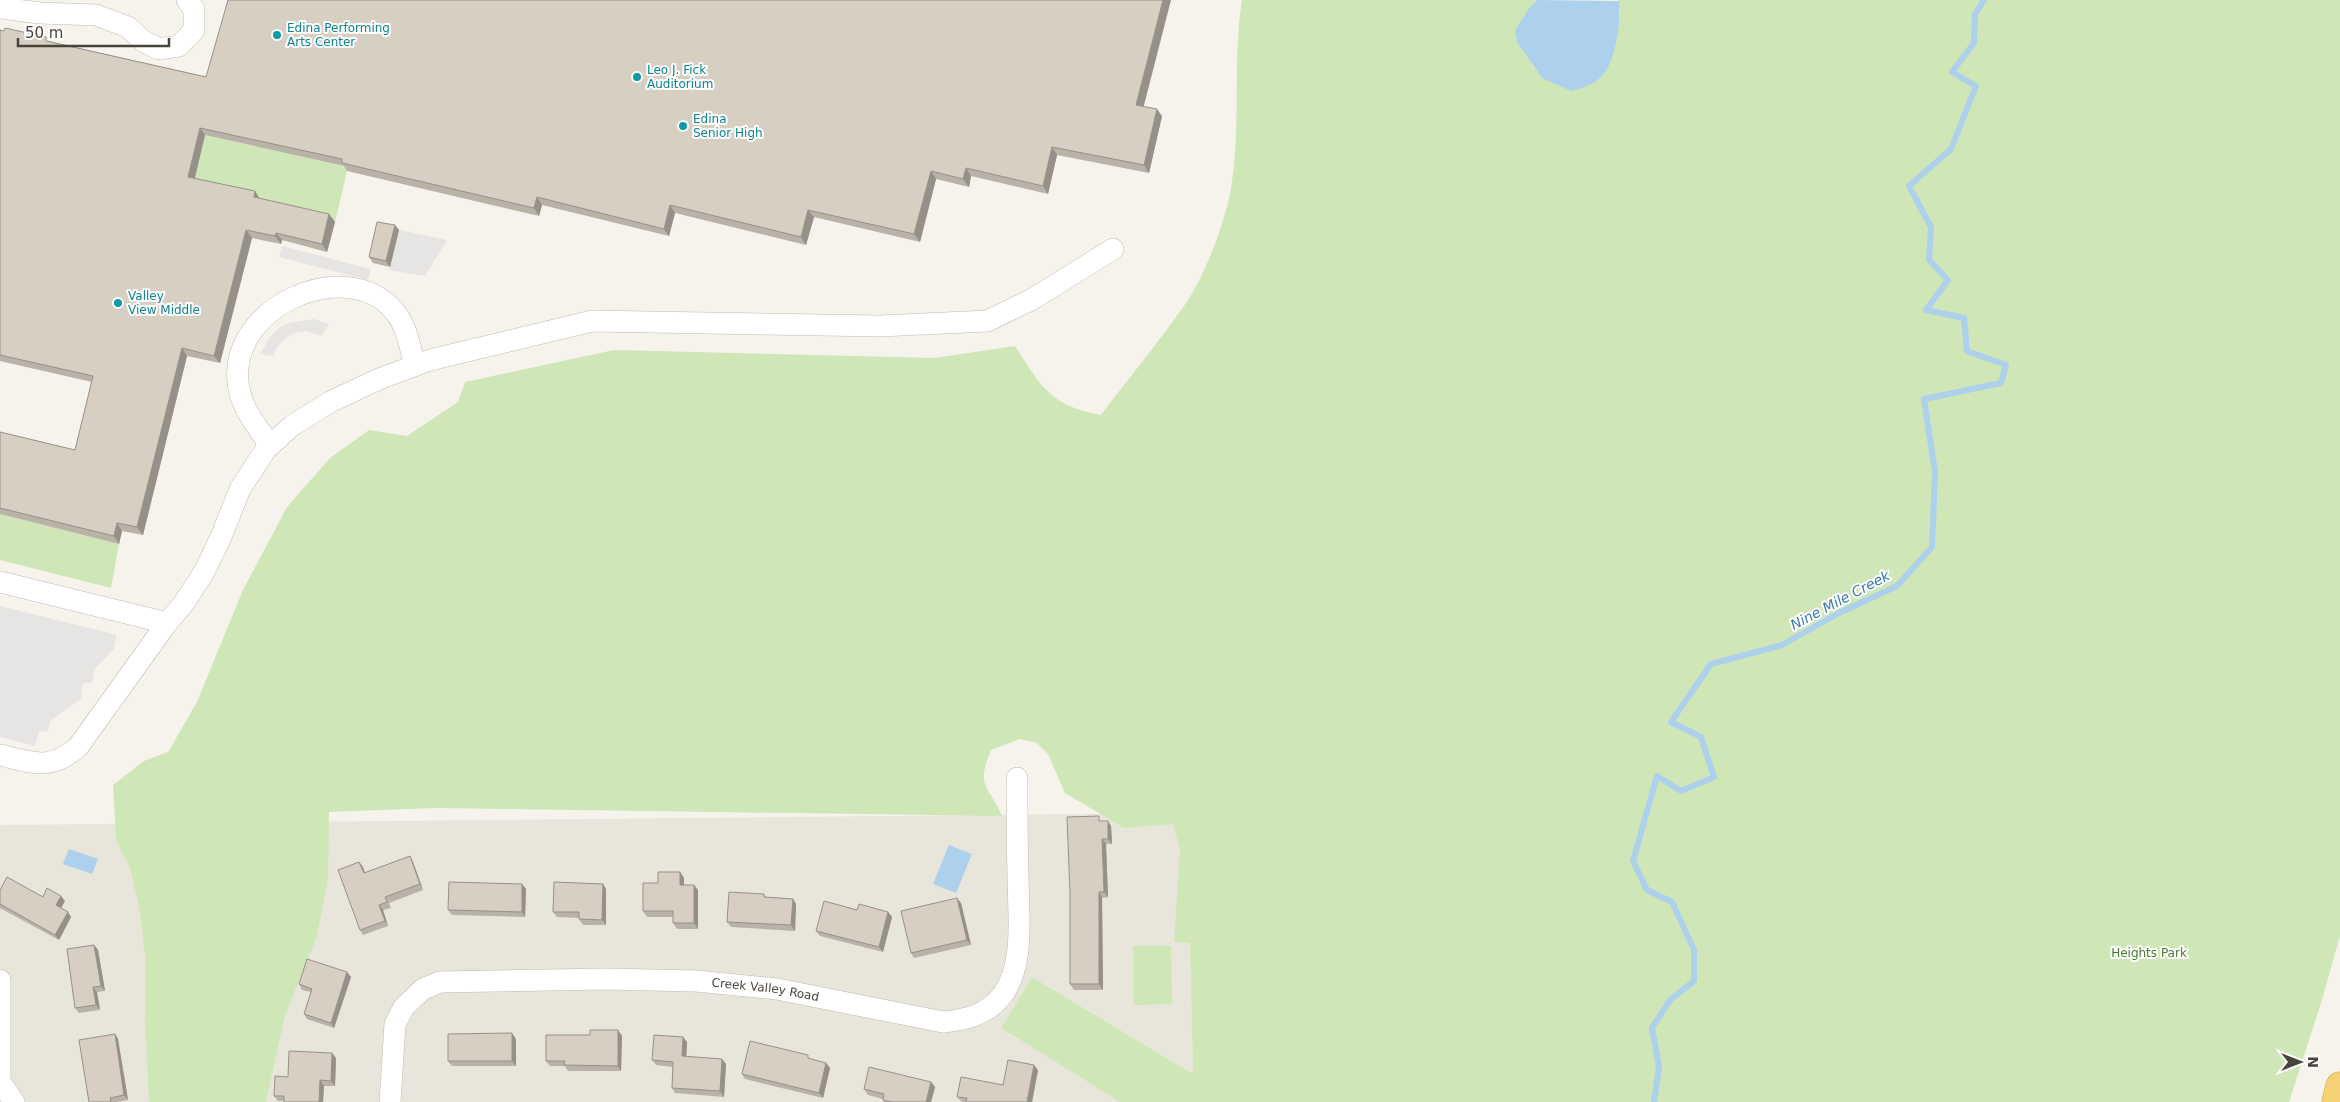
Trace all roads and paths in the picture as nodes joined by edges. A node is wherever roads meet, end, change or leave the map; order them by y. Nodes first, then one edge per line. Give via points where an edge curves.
1 (187, 0) edge
2 (0, 8) edge
3 (1113, 249) dead end
4 (415, 365) junction
5 (270, 445) junction
6 (0, 582) edge
7 (167, 623) junction
8 (0, 755) edge
9 (1017, 778) dead end
10 (0, 980) edge
11 (0, 1082) edge
12 (2340, 1086) edge
13 (14, 1102) edge
14 (390, 1102) edge
15 (2336, 1102) edge

1 - 2 street via 194,9 194,30 179,46 159,49 128,28 96,15
3 - 4 street via 1031,300 987,321 880,326 592,321
4 - 5 street via 332,401 293,425
4 - 5 street via 396,313 383,299 348,288 324,288 294,296 272,308 256,323 239,365 239,388 245,409
5 - 7 street via 240,489 204,572
6 - 7 street
7 - 8 street via 78,746 66,757 38,764
9 - 14 street, Creek Valley Road via 1018,945 1010,983 988,1009 966,1020 943,1022 777,989 696,981 440,982 423,989 404,1008 395,1024
10 - 11 street
11 - 13 street
12 - 15 highway

